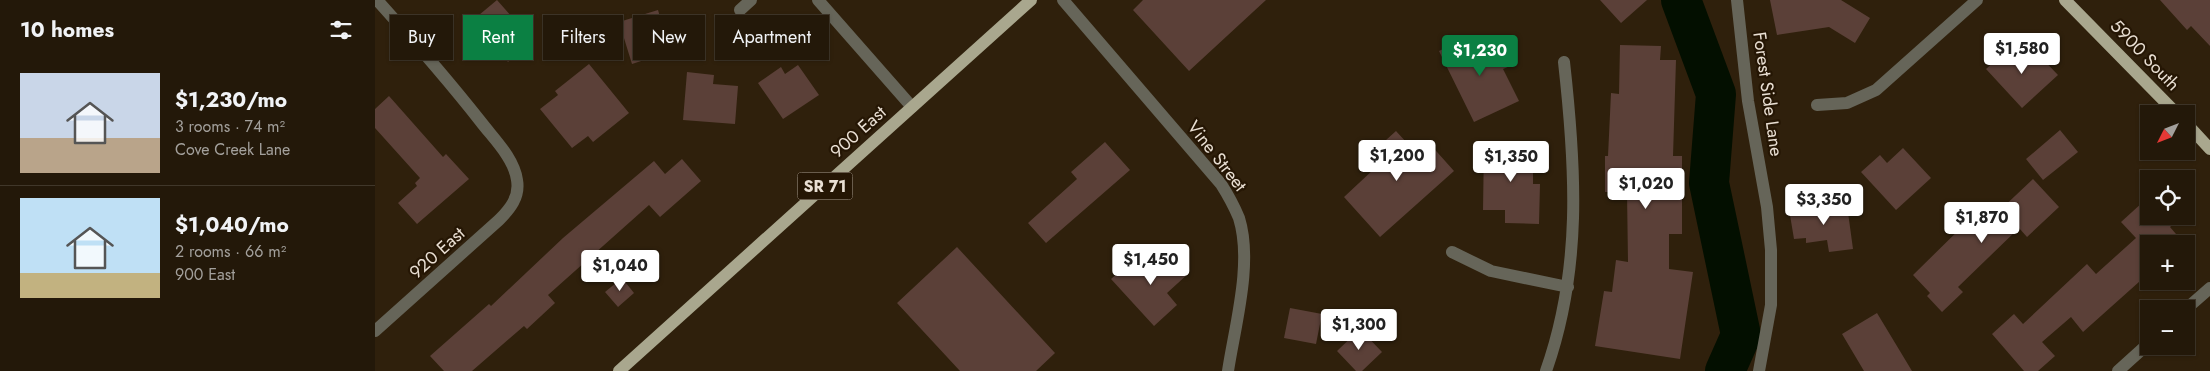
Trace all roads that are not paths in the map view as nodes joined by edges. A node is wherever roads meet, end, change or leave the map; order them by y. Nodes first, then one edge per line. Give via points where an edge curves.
1 (377, 0) edge
2 (751, 0) edge
3 (817, 0) edge
4 (1031, 0) edge
5 (1063, 0) edge
6 (1737, 0) edge
7 (1977, 0) edge
8 (2065, 0) edge
9 (740, 10) dead end
10 (1564, 62) dead end
11 (1817, 105) dead end
12 (2168, 105) edge
13 (911, 107) junction
14 (2195, 133) edge
15 (2210, 149) edge
16 (1452, 252) dead end
17 (1568, 287) junction
18 (2210, 288) edge
19 (2195, 301) edge
20 (375, 331) edge
21 (2140, 351) edge
22 (619, 371) edge
23 (1228, 371) edge
24 (1546, 371) edge
25 (1759, 371) edge
26 (2118, 371) edge

1 - 20 street, 920 East via 440,69 512,164 517,196 499,220
2 - 9 street
3 - 13 street
4 - 13 main road, 900 East / SR 71
5 - 23 street, Vine Street via 1221,184 1231,201 1243,238 1244,264
6 - 25 street, Forest Side Lane via 1748,102 1767,207 1771,250 1771,305
7 - 11 street via 1876,90 1847,103
8 - 12 main road, 5900 South
10 - 17 street via 1574,179 1573,247
13 - 22 main road, 900 East / SR 71
14 - 15 main road
16 - 17 street via 1491,271
17 - 24 street
18 - 19 street
21 - 26 street

